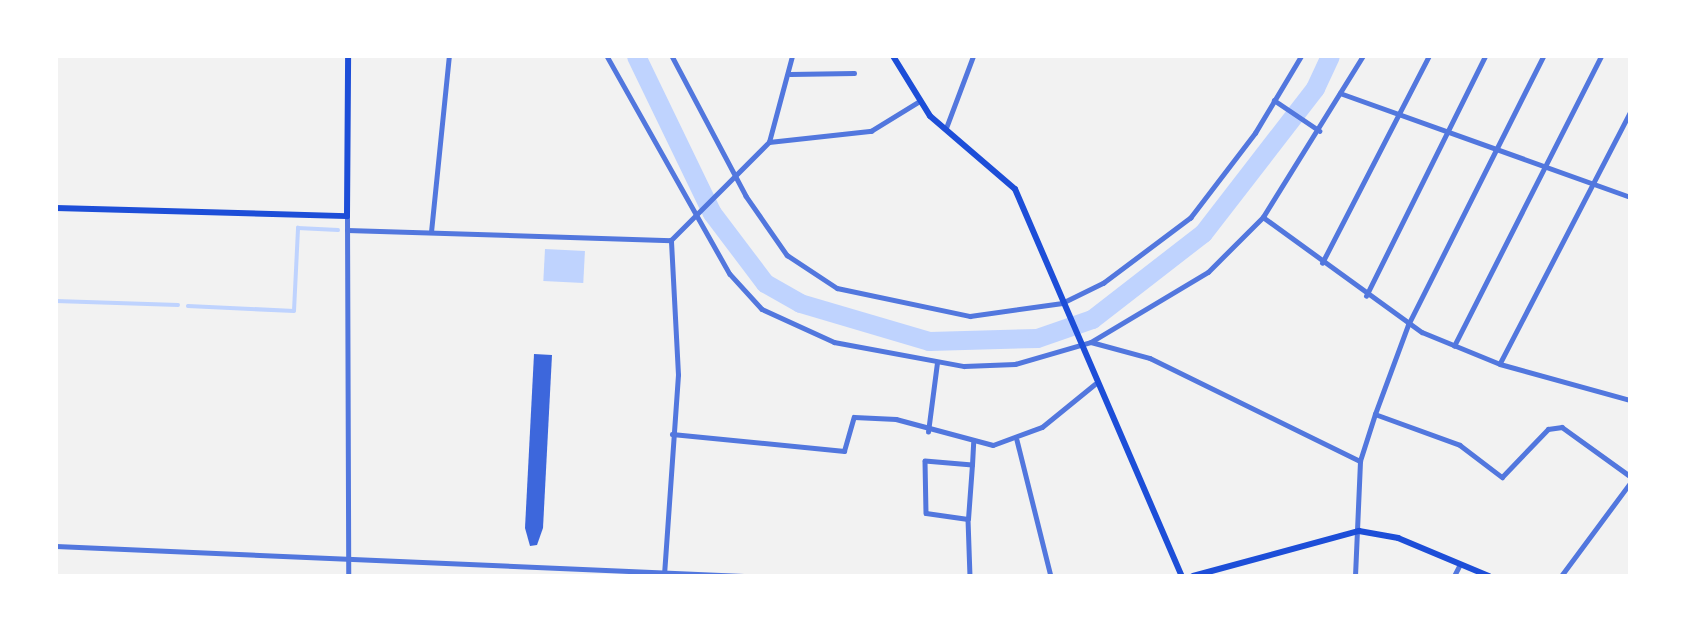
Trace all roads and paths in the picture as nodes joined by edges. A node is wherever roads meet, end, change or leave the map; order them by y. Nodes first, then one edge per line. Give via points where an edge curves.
1 (348, 56) edge
2 (449, 56) edge
3 (607, 56) edge
4 (672, 56) edge
5 (792, 56) edge
6 (892, 56) edge
7 (973, 56) edge
8 (1301, 56) edge
9 (1363, 56) edge
10 (1429, 56) edge
11 (1485, 56) edge
12 (1543, 56) edge
13 (1601, 56) edge
14 (854, 73) dead end
15 (790, 74) junction
16 (1340, 93) junction
17 (1274, 100) junction
18 (918, 102) junction
19 (1630, 113) edge
20 (1401, 115) junction
21 (946, 128) junction
22 (1320, 131) junction
23 (1448, 133) junction
24 (769, 142) junction
25 (1498, 151) junction
26 (1544, 168) junction
27 (734, 175) junction
28 (1593, 185) junction
29 (1630, 197) edge
30 (56, 208) edge
31 (697, 210) junction
32 (347, 216) junction
33 (1263, 217) junction
34 (347, 230) junction
35 (431, 232) junction
36 (671, 240) junction
37 (1322, 263) junction
38 (1366, 296) junction
39 (1063, 306) junction
40 (1408, 325) junction
41 (1091, 342) junction
42 (1077, 345) junction
43 (1454, 346) junction
44 (937, 363) junction
45 (1500, 363) junction
46 (1095, 384) junction
47 (1630, 400) edge
48 (1375, 414) junction
49 (928, 432) junction
50 (672, 434) junction
51 (1017, 440) junction
52 (973, 443) junction
53 (1360, 461) junction
54 (972, 465) junction
55 (1630, 476) edge
56 (1630, 483) edge
57 (1627, 492) edge
58 (968, 519) junction
59 (1359, 531) junction
60 (56, 546) edge
61 (347, 557) junction
62 (1461, 563) junction
63 (665, 575) edge
64 (716, 575) edge
65 (348, 576) edge
66 (743, 576) edge
67 (970, 576) edge
68 (1051, 576) edge
69 (1182, 576) edge
70 (1193, 576) edge
71 (1355, 576) edge
72 (1454, 576) edge
73 (1489, 576) edge
74 (1562, 576) edge

1 - 32 main road
2 - 35 street
3 - 31 street
4 - 27 street
5 - 15 street
6 - 18 main road
7 - 21 street
8 - 17 street
9 - 16 street
10 - 20 street
11 - 23 street
12 - 25 street
13 - 26 street
14 - 15 street
15 - 24 street
16 - 20 street
16 - 22 street
17 - 22 street
17 - 39 street via 1190,218 1103,283
18 - 21 main road
18 - 24 street via 871,131
19 - 28 street
20 - 23 street
20 - 37 street
21 - 39 main road via 1015,189
22 - 33 street
23 - 25 street
23 - 38 street
24 - 27 street
25 - 26 street
25 - 40 street
26 - 28 street
26 - 43 street
27 - 31 street
27 - 39 street via 788,255 837,288 970,316
28 - 29 street
28 - 45 street
30 - 32 main road
31 - 36 street
31 - 44 street via 730,274 762,309 834,342
32 - 34 street
33 - 37 street
33 - 41 street via 1208,272
34 - 35 street
34 - 61 street
35 - 36 street
36 - 50 street via 678,375
37 - 38 street
38 - 40 street
39 - 42 main road
40 - 43 street
40 - 48 street
41 - 42 street
41 - 53 street via 1150,358
42 - 44 street via 1014,364
42 - 46 main road
43 - 45 street
44 - 49 street
45 - 47 street
46 - 51 street
46 - 69 main road
48 - 53 street
48 - 55 street via 1460,445 1502,477 1548,429 1562,427
49 - 50 street via 896,419 854,417 844,451
49 - 52 street
50 - 63 street
51 - 52 street
51 - 68 street
52 - 54 street
53 - 59 street
54 - 58 street
54 - 58 street via 932,458 924,472 926,513
56 - 57 street
57 - 74 street
58 - 67 street
59 - 62 main road via 1398,538
59 - 70 main road
59 - 71 street
60 - 61 street
61 - 63 street
61 - 65 street
62 - 72 street
62 - 73 main road
63 - 64 street
64 - 66 street

